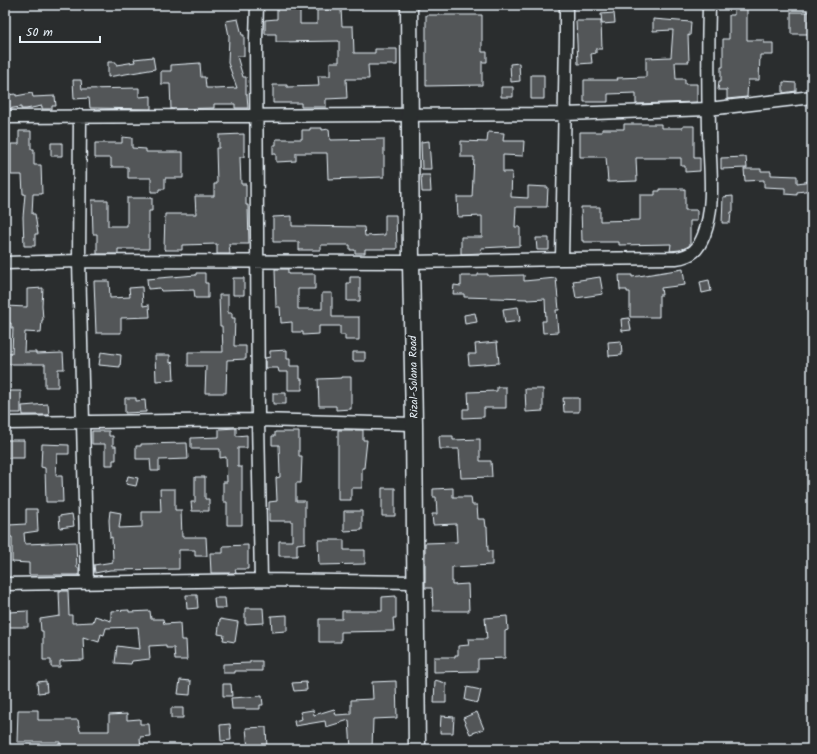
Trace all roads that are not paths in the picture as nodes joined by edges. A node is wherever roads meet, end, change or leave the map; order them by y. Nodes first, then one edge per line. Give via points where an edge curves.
1 (257, 5) edge
2 (409, 5) edge
3 (566, 5) edge
4 (709, 5) edge
5 (812, 97) edge
6 (708, 109) junction
7 (565, 114) junction
8 (410, 115) junction
9 (80, 116) junction
10 (257, 116) junction
11 (5, 118) edge
12 (562, 259) junction
13 (79, 261) junction
14 (258, 261) junction
15 (411, 262) junction
16 (5, 263) edge
17 (258, 420) junction
18 (83, 421) junction
19 (5, 423) edge
20 (414, 424) junction
21 (262, 580) junction
22 (415, 582) junction
23 (87, 583) junction
24 (5, 584) edge
25 (417, 749) edge

1 - 10 street
2 - 8 main road, Rizal-Solana Road
3 - 7 street
4 - 6 street
5 - 6 street
6 - 7 street
6 - 12 street via 709,213 704,235 696,250 676,258
7 - 8 street
7 - 12 street
8 - 10 street
8 - 15 main road, Rizal-Solana Road
9 - 10 street
9 - 11 street
9 - 13 street
10 - 14 street
12 - 15 street
13 - 14 street
13 - 16 street
13 - 18 street
14 - 15 street
14 - 17 street
15 - 20 main road, Rizal-Solana Road
17 - 18 street
17 - 20 street
17 - 21 street
18 - 19 street
18 - 23 street
20 - 22 main road, Rizal-Solana Road
21 - 22 street
21 - 23 street
22 - 25 main road, Rizal-Solana Road
23 - 24 street

